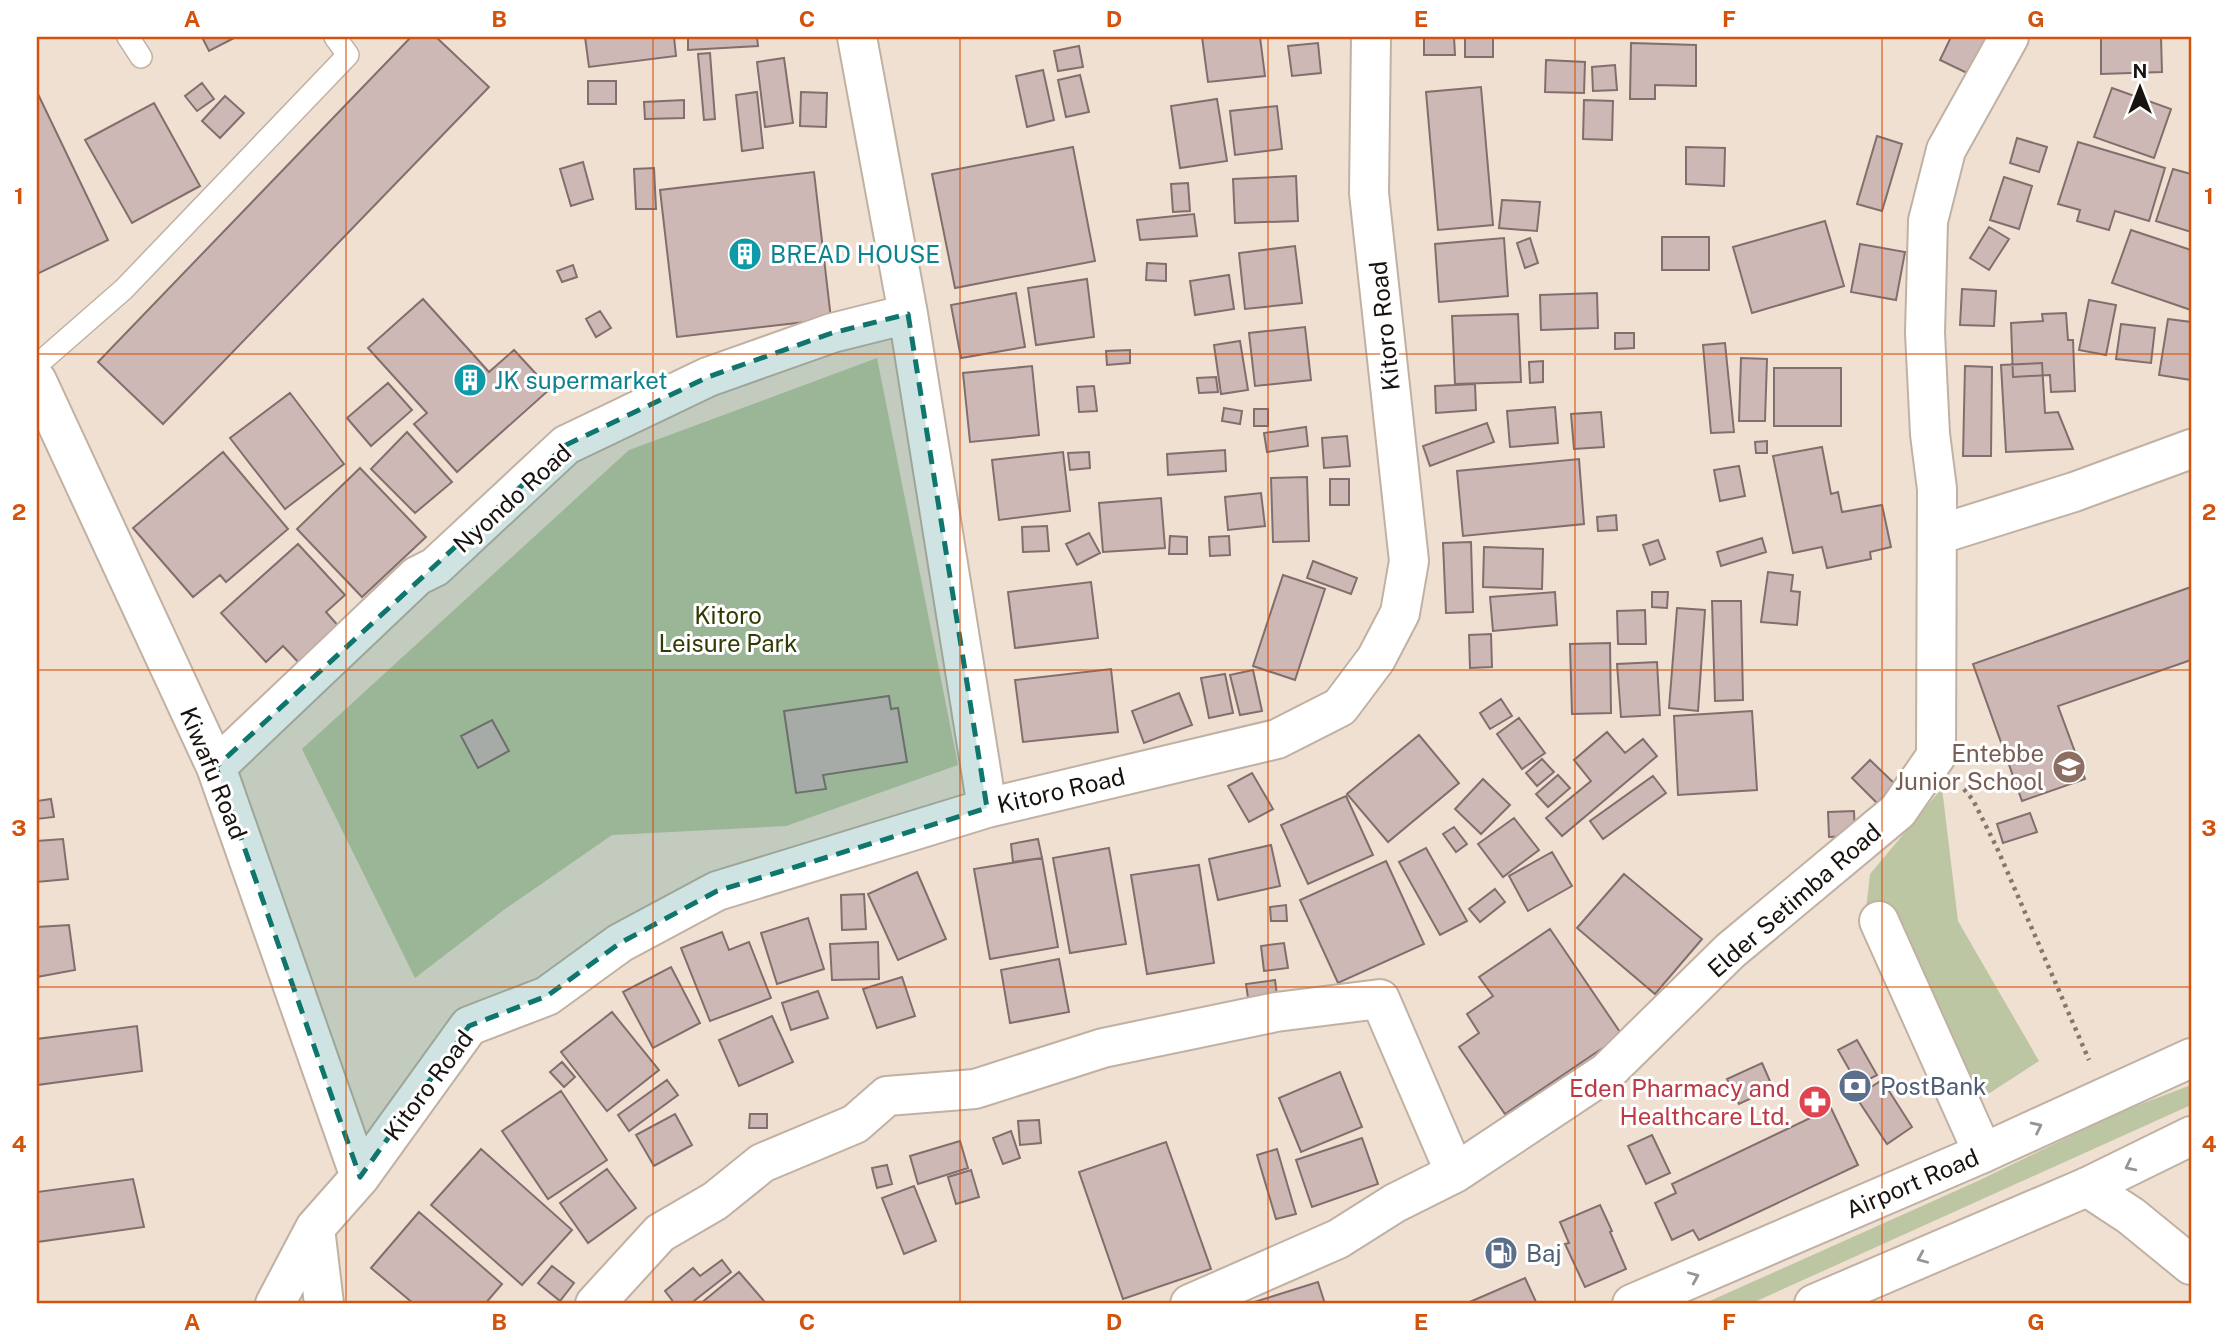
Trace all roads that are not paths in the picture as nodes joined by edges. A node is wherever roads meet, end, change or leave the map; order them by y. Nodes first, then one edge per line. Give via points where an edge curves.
1 (128, 37) edge
2 (335, 37) edge
3 (857, 37) edge
4 (1371, 37) edge
5 (2009, 37) edge
6 (141, 57) dead end
7 (908, 314) junction
8 (37, 365) edge
9 (37, 381) edge
10 (2191, 449) edge
11 (1937, 535) junction
12 (216, 766) junction
13 (987, 808) junction
14 (1879, 920) dead end
15 (2191, 1058) edge
16 (2191, 1136) edge
17 (1983, 1153) junction
18 (1455, 1172) junction
19 (360, 1177) junction
20 (2087, 1186) junction
21 (315, 1228) junction
22 (2191, 1261) edge
23 (275, 1304) edge
24 (324, 1304) edge
25 (595, 1304) edge
26 (1190, 1304) edge
27 (1632, 1304) edge
28 (1814, 1304) edge

1 - 6 lane
2 - 8 lane via 348,55 124,289
3 - 7 main road
4 - 13 main road, Kitoro Road via 1369,193 1409,561 1399,612 1376,659 1340,707 1277,739
5 - 11 main road via 1946,150 1928,220 1925,332
7 - 12 main road, Nyondo Road via 832,332 708,377 566,444 435,567 417,576
7 - 13 main road
9 - 12 main road, Kiwafu Road
10 - 11 main road
11 - 18 main road, Elder Setimba Road via 1936,756 1898,811 1730,951 1607,1072
12 - 19 main road, Kiwafu Road
13 - 19 main road, Kitoro Road via 717,891 620,943 547,996 469,1026
14 - 17 main road
17 -> 15 main road, Airport Road
16 -> 20 main road
27 -> 17 main road, Airport Road
18 - 25 main road via 1380,999 1276,1012 1103,1048 975,1089 887,1096 855,1124 762,1163 715,1201 660,1233
18 - 26 main road, Elder Setimba Road via 1338,1239
19 - 21 main road, Kitoro Road
20 - 22 main road
20 -> 28 main road
21 - 23 main road, Kitoro Road
21 - 24 main road

